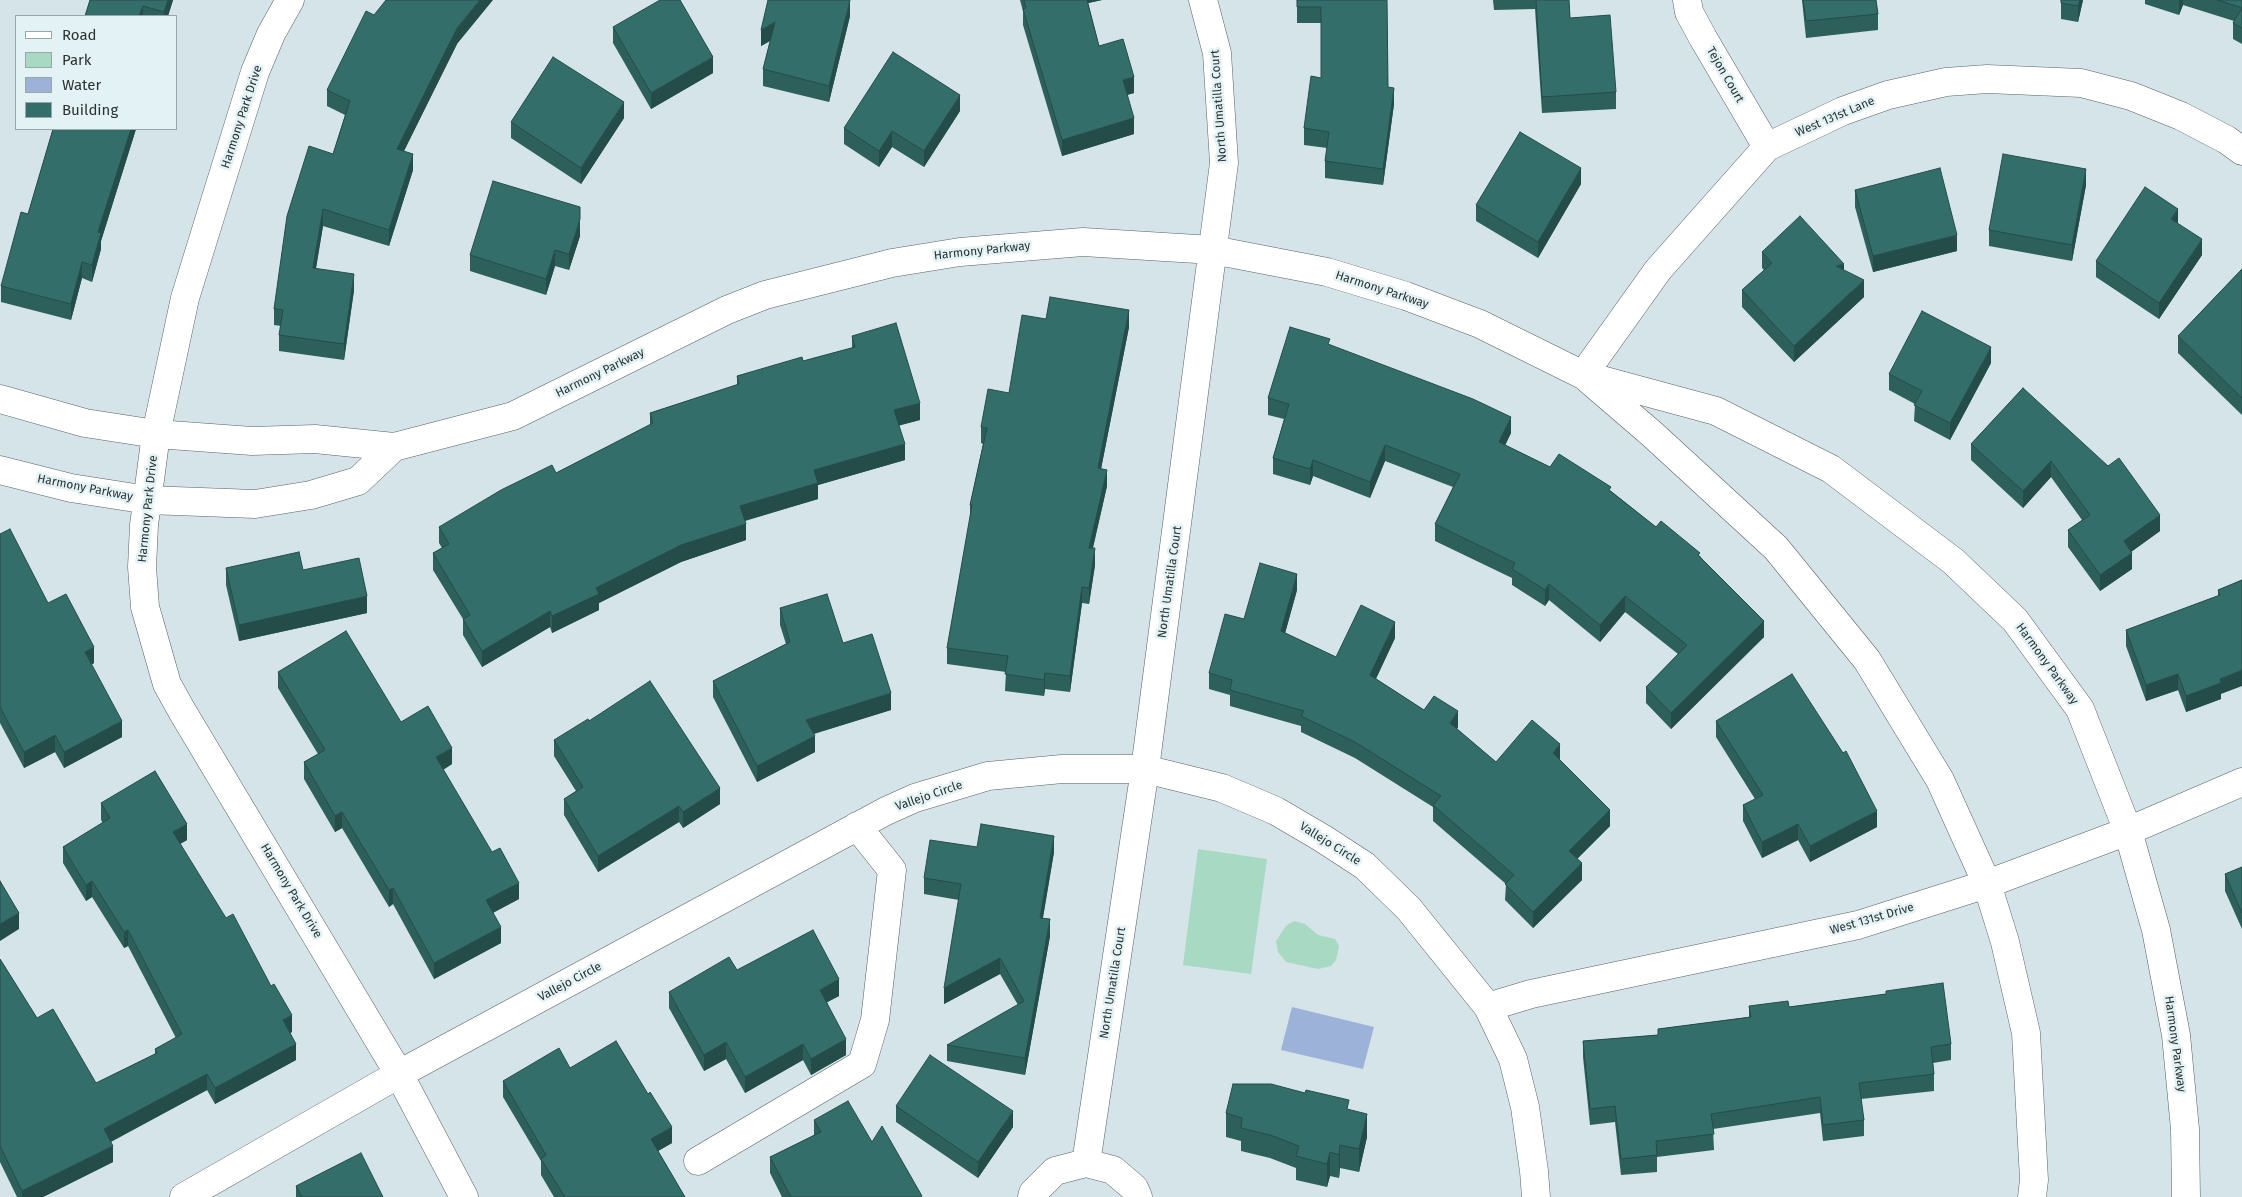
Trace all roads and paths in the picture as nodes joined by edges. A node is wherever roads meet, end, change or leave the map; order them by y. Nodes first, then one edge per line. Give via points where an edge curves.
1 (290, 0) edge
2 (1203, 0) edge
3 (1688, 0) edge
4 (1767, 147) junction
5 (2242, 151) edge
6 (1213, 250) junction
7 (1583, 375) junction
8 (0, 399) edge
9 (156, 434) junction
10 (394, 447) junction
11 (0, 470) edge
12 (148, 500) junction
13 (1145, 769) junction
14 (2242, 782) edge
15 (857, 826) junction
16 (2128, 831) junction
17 (1987, 884) junction
18 (1488, 1007) junction
19 (400, 1074) junction
20 (698, 1161) dead end
21 (1086, 1163) junction
22 (184, 1197) edge
23 (464, 1197) edge
24 (1032, 1197) edge
25 (1138, 1197) edge
26 (1536, 1197) edge
27 (2032, 1197) edge
28 (2186, 1197) edge

1 - 9 street, Harmony Park Drive via 255,72 188,288
2 - 6 street, North Umatilla Court via 1217,53 1224,163
3 - 4 street, Tejon Court via 1689,12
4 - 5 street, West 131st Lane via 1843,111 1888,95 1946,82 2023,79 2082,83 2131,96 2181,116
4 - 7 street, West 131st Lane via 1658,270
6 - 7 street, Harmony Parkway via 1327,272 1406,296 1480,324
6 - 10 street, Harmony Parkway via 1083,242 960,252 892,263 765,295 727,310 513,416
6 - 13 street, North Umatilla Court
7 - 16 street, Harmony Parkway via 1716,411 1832,469 1954,561 2015,620 2080,709
7 - 17 street, Harmony Parkway via 1776,548 1867,660 1940,780
8 - 9 street, Harmony Parkway via 86,422
9 - 10 street, Harmony Parkway via 252,441 315,439
9 - 12 street, Harmony Park Drive
10 - 12 street, Harmony Parkway via 358,481 311,495 255,504
11 - 12 street, Harmony Parkway via 71,488
12 - 19 street, Harmony Park Drive via 142,567 145,607 167,684
13 - 15 street, Vallejo Circle via 1062,769 988,776 915,798
13 - 18 street, Vallejo Circle via 1222,788 1276,811 1365,866 1409,909
13 - 21 street, North Umatilla Court
14 - 16 street, West 131st Drive
15 - 19 street, Vallejo Circle
15 - 20 street via 892,870 875,1020 862,1064
16 - 17 street, West 131st Drive
16 - 28 street, Harmony Parkway via 2156,930 2176,1034 2185,1129
17 - 18 street, West 131st Drive via 1858,925 1530,994
17 - 27 street, Harmony Parkway via 2005,942 2026,1033 2034,1180
18 - 26 street, Vallejo Circle via 1513,1059 1525,1107
19 - 22 street, Vallejo Circle
19 - 23 street, Harmony Park Drive
21 - 24 street via 1055,1171
21 - 25 street via 1113,1170 1134,1188

